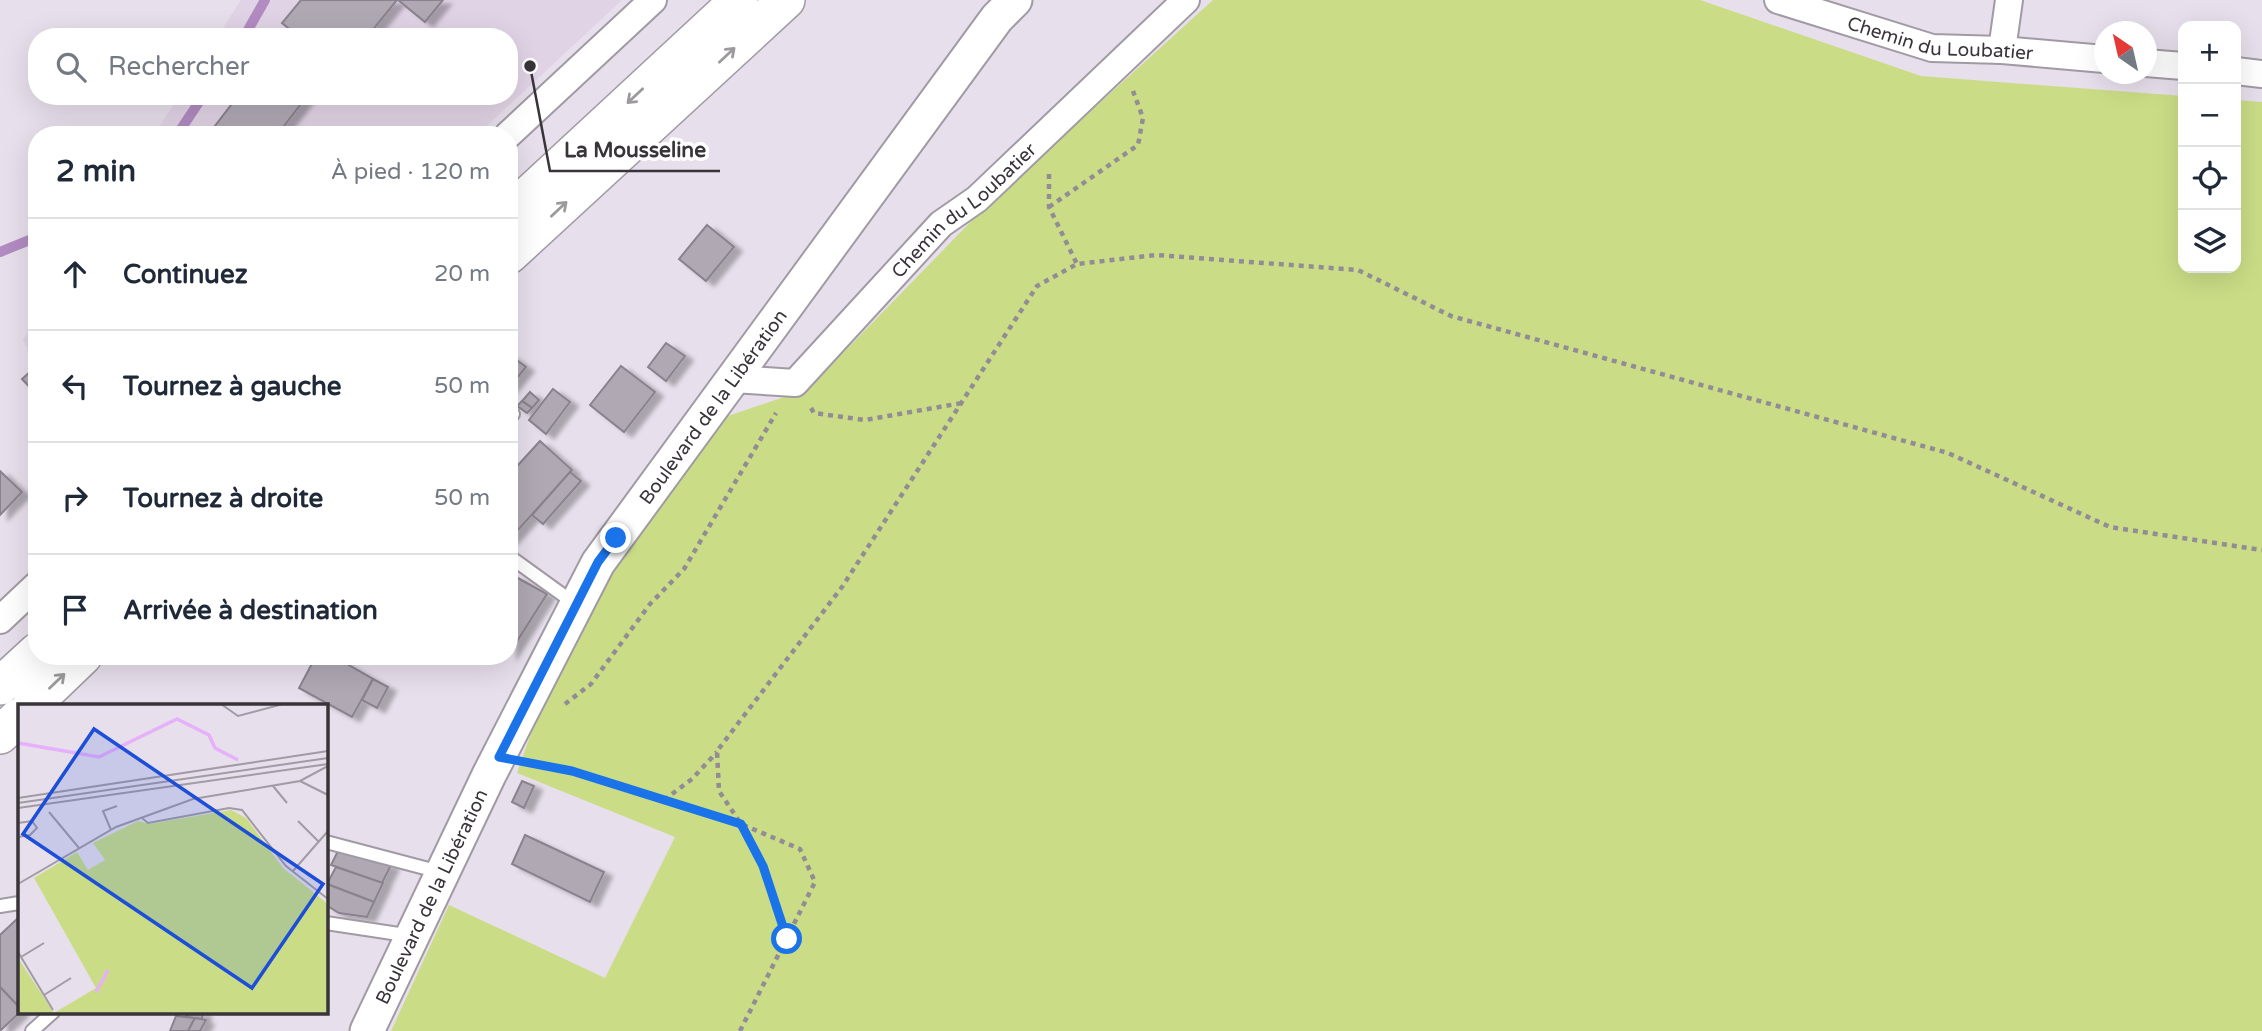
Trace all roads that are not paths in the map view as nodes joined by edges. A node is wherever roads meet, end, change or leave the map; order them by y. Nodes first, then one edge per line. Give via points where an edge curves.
1 (653, 0) edge
2 (739, 0) edge
3 (786, 0) edge
4 (1015, 0) edge
5 (1186, 0) edge
6 (1779, 0) edge
7 (2009, 0) edge
8 (2002, 50) junction
9 (2094, 58) edge
10 (2157, 64) edge
11 (2178, 66) edge
12 (2241, 72) edge
13 (2262, 74) edge
14 (518, 126) edge
15 (518, 205) edge
16 (518, 248) edge
17 (733, 379) junction
18 (518, 562) edge
19 (28, 594) edge
20 (577, 605) junction
21 (0, 620) edge
22 (28, 660) edge
23 (74, 665) edge
24 (0, 686) edge
25 (33, 704) edge
26 (18, 718) edge
27 (0, 735) edge
28 (327, 842) edge
29 (443, 873) junction
30 (18, 903) edge
31 (0, 906) edge
32 (327, 923) edge
33 (412, 936) junction
34 (51, 1014) edge
35 (32, 1031) edge
36 (367, 1031) edge

1 - 14 street
2 -> 15 main road
16 -> 3 main road
4 - 17 street, Boulevard de la Libération via 997,18
5 - 17 street, Chemin du Loubatier via 977,199 942,224 795,383
6 - 8 street, Chemin du Loubatier via 1932,48
7 - 8 street
8 - 9 street, Chemin du Loubatier
10 - 11 street
12 - 13 street
17 - 20 street, Boulevard de la Libération via 598,562
18 - 20 lane
19 - 21 street
20 - 29 street, Boulevard de la Libération
22 - 24 main road
25 -> 23 main road
26 - 27 main road
28 - 29 lane
29 - 33 street, Boulevard de la Libération
30 - 31 lane
32 - 33 lane
33 - 36 street, Boulevard de la Libération
34 - 35 lane

